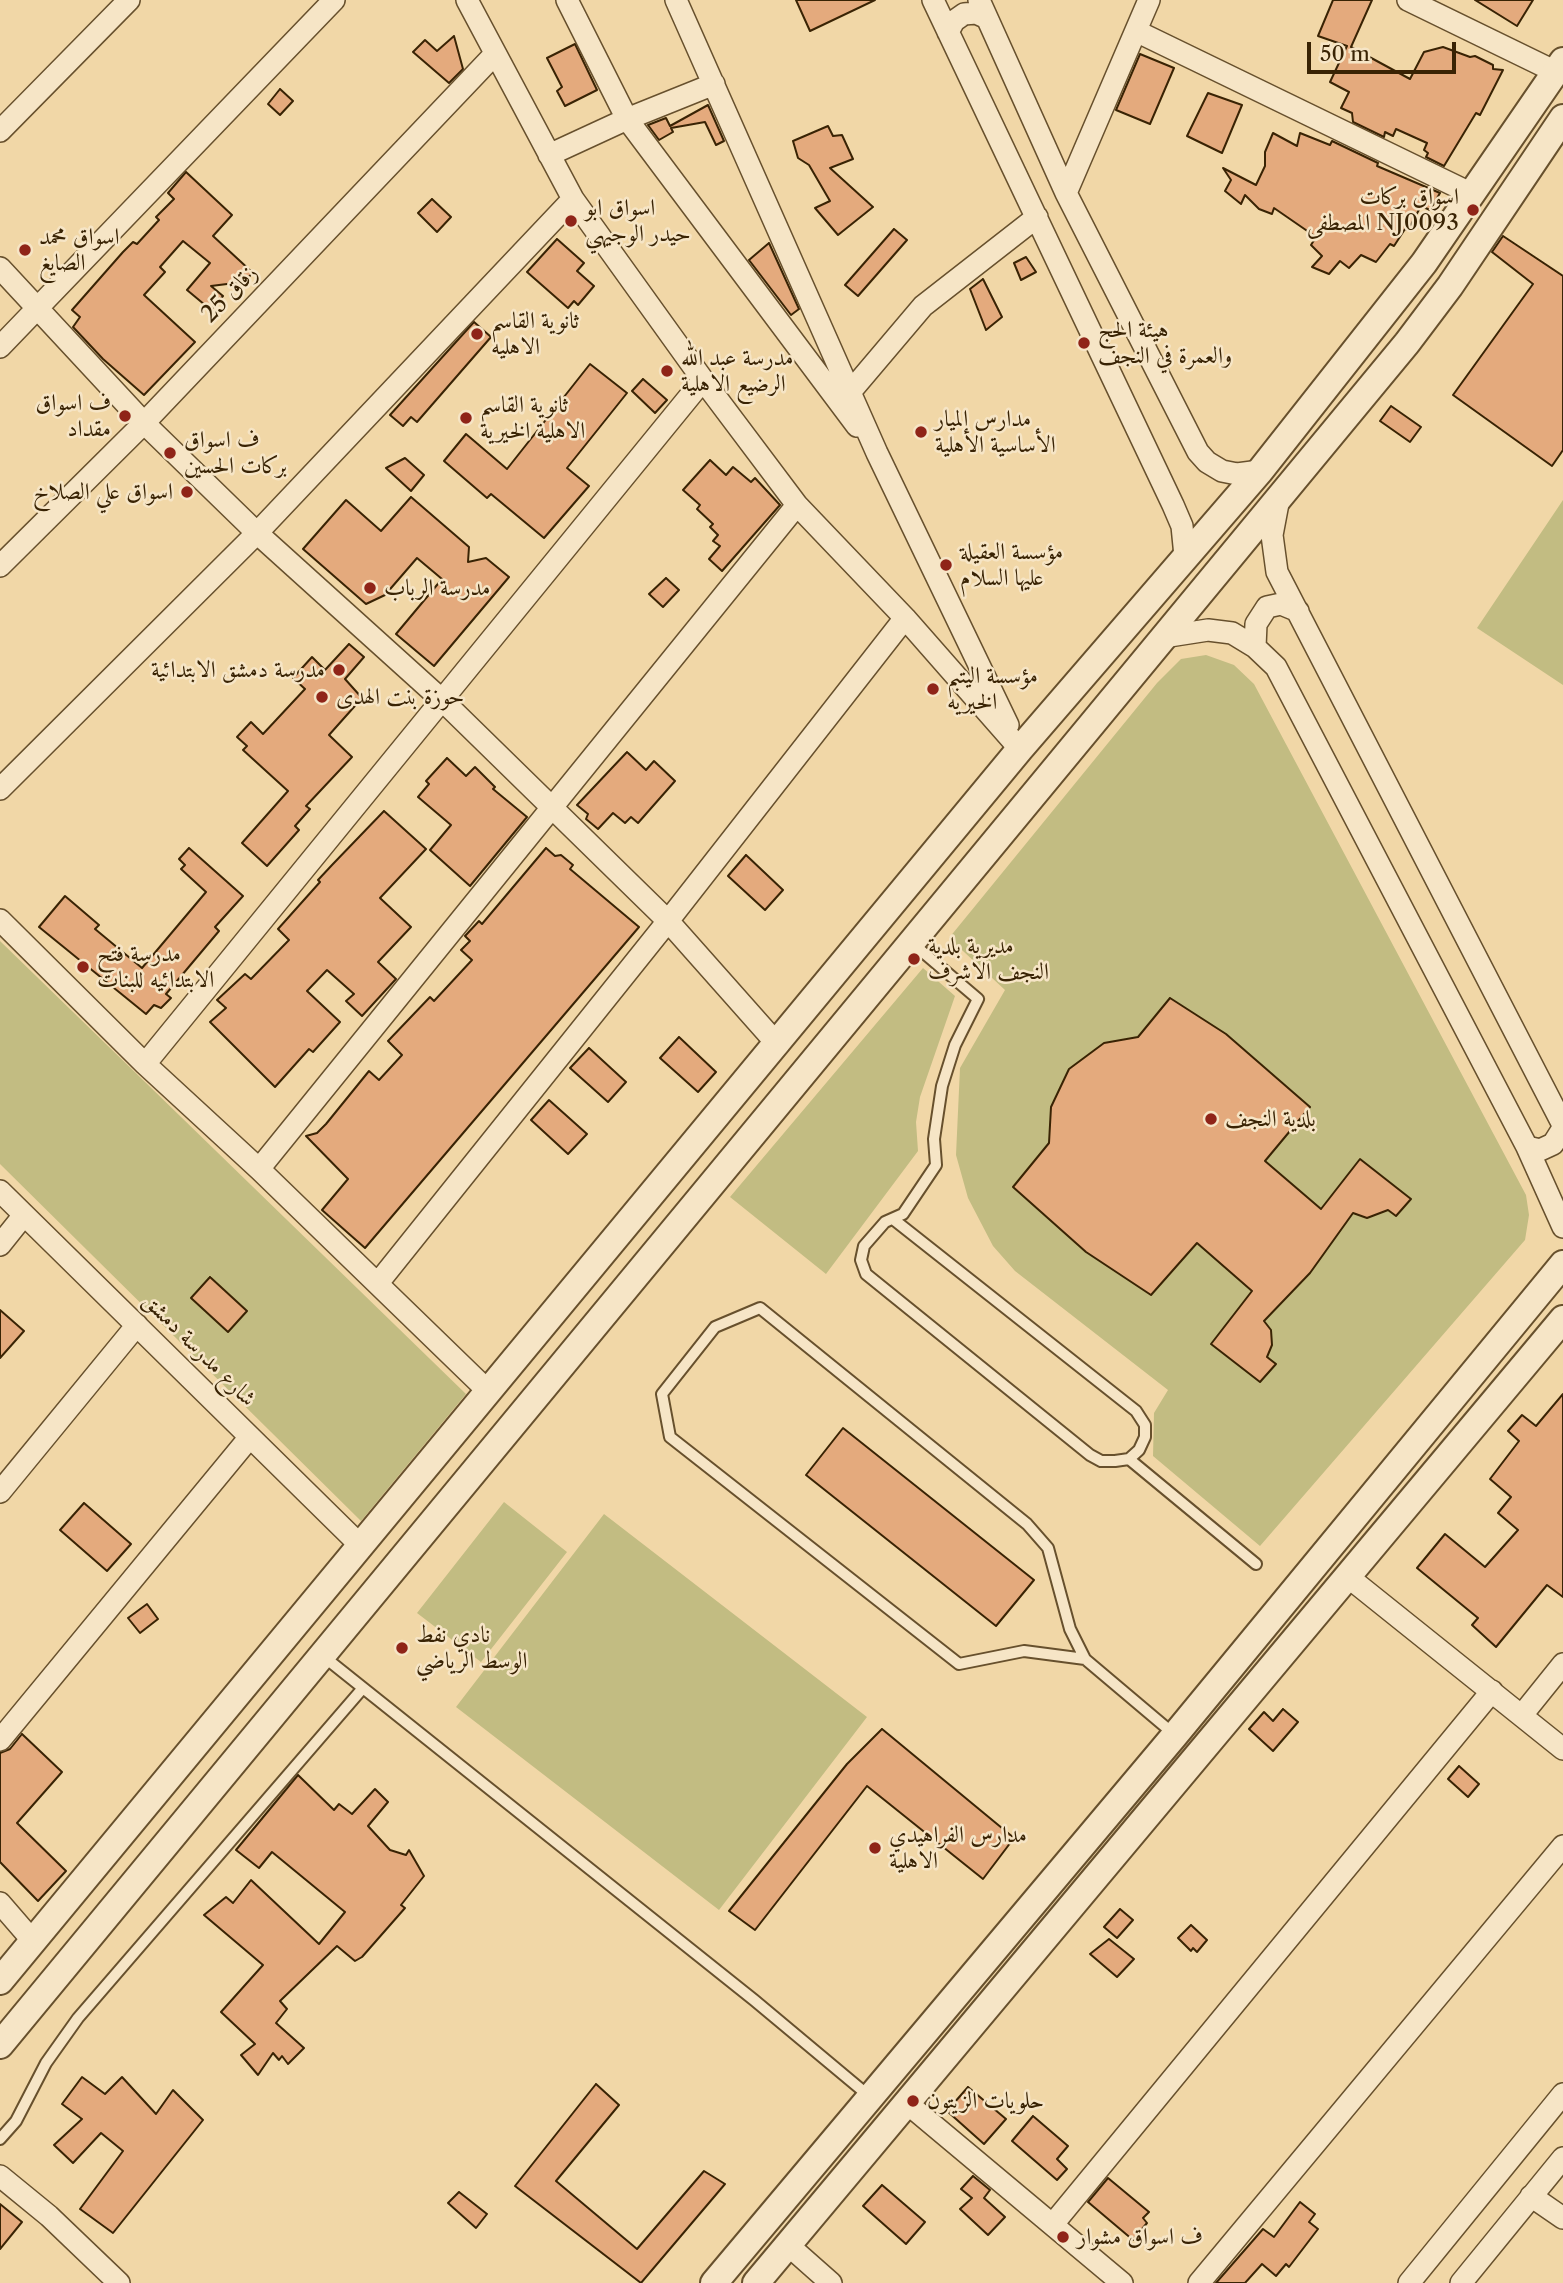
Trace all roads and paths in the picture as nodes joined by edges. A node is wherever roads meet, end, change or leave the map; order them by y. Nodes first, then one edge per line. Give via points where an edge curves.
1 (129, 0) edge
2 (334, 0) edge
3 (467, 0) edge
4 (568, 0) edge
5 (676, 0) edge
6 (933, 0) edge
7 (1149, 0) edge
8 (1408, 0) edge
9 (983, 9) edge
10 (1136, 31) junction
11 (948, 32) junction
12 (494, 55) junction
13 (1559, 66) edge
14 (714, 84) junction
15 (627, 118) junction
16 (1563, 118) edge
17 (0, 131) edge
18 (549, 155) junction
19 (1470, 192) junction
20 (1066, 193) junction
21 (573, 199) junction
22 (1037, 217) junction
23 (1424, 262) junction
24 (0, 268) edge
25 (1450, 286) junction
26 (37, 306) junction
27 (1385, 315) junction
28 (1407, 343) junction
29 (0, 347) edge
30 (703, 380) junction
31 (851, 391) junction
32 (144, 423) junction
33 (877, 453) junction
34 (1260, 471) junction
35 (1280, 497) junction
36 (797, 505) junction
37 (257, 533) junction
38 (1185, 556) junction
39 (0, 566) edge
40 (1298, 611) junction
41 (905, 618) junction
42 (1163, 637) junction
43 (1255, 647) junction
44 (442, 700) junction
45 (1020, 749) junction
46 (0, 789) edge
47 (553, 808) junction
48 (0, 920) edge
49 (668, 921) junction
50 (911, 942) junction
51 (778, 1045) junction
52 (145, 1064) junction
53 (1563, 1126) edge
54 (707, 1130) junction
55 (1527, 1147) junction
56 (734, 1157) junction
57 (259, 1169) junction
58 (669, 1175) junction
59 (0, 1191) edge
60 (695, 1203) junction
61 (24, 1215) junction
62 (893, 1219) junction
63 (1563, 1227) edge
64 (0, 1245) edge
65 (1563, 1264) edge
66 (378, 1283) junction
67 (1563, 1320) edge
68 (136, 1325) junction
69 (489, 1392) junction
70 (250, 1437) junction
71 (1129, 1459) junction
72 (0, 1492) edge
73 (361, 1545) junction
74 (1256, 1564) dead end
75 (1347, 1576) junction
76 (321, 1655) junction
77 (1085, 1659) junction
78 (1563, 1664) edge
79 (363, 1688) junction
80 (1492, 1691) junction
81 (1522, 1715) junction
82 (1175, 1735) junction
83 (0, 1740) edge
84 (1563, 1749) edge
85 (1563, 1846) edge
86 (1079, 1848) junction
87 (1106, 1865) junction
88 (1044, 1892) junction
89 (0, 1903) edge
90 (1068, 1910) junction
91 (32, 1940) junction
92 (0, 1982) edge
93 (0, 2045) edge
94 (1563, 2094) edge
95 (870, 2097) junction
96 (908, 2104) junction
97 (840, 2133) junction
98 (0, 2139) edge
99 (865, 2155) junction
100 (1563, 2158) edge
101 (805, 2174) junction
102 (0, 2176) edge
103 (832, 2194) junction
104 (1531, 2196) junction
105 (1563, 2218) edge
106 (1053, 2224) junction
107 (788, 2245) junction
108 (119, 2283) edge
109 (713, 2283) edge
110 (756, 2283) edge
111 (831, 2283) edge
112 (1122, 2283) edge
113 (1199, 2283) edge
114 (1409, 2283) edge
115 (1461, 2283) edge

1 - 17 street
2 - 26 street
3 - 12 street
4 - 15 street
5 - 14 street
6 - 11 street
7 - 10 street
8 - 13 street
9 - 11 street via 964,14
9 - 20 street
10 - 19 street
10 - 20 street
11 - 22 street
12 - 18 street
12 - 32 street, زقاق 25
13 - 19 street
14 - 15 street
14 - 31 street
15 - 18 street
15 - 33 street
16 - 25 street
18 - 21 street
19 - 23 street
20 - 34 street via 1198,452 1222,471
21 - 30 street
21 - 37 street
22 - 31 street via 922,306
22 - 38 street via 1173,505 1182,526
23 - 25 street via 1429,280
23 - 27 street
24 - 26 street
25 - 28 street
26 - 29 street
26 - 32 street
27 - 28 street via 1400,320
27 - 34 street
28 - 35 street
30 - 36 street
30 - 44 street
31 - 33 street
32 - 37 street
32 - 39 street, زقاق 25
33 - 45 street
34 - 38 street
35 - 40 street via 1273,553
35 - 42 street
36 - 41 street
36 - 47 street
37 - 44 street
37 - 46 street
38 - 45 street
40 - 43 street via 1281,604 1267,607 1256,624
40 - 53 street
41 - 45 street
41 - 49 street
42 - 43 street via 1232,633
42 - 50 street
43 - 55 street via 1276,667
44 - 47 street
44 - 52 street
45 - 51 street
47 - 49 street
47 - 57 street
48 - 52 street
49 - 51 street
49 - 66 street
50 - 56 street
50 - 62 lane via 978,999 955,1045 942,1086 934,1139 936,1166 903,1214
51 - 54 street
52 - 57 street
53 - 55 street via 1552,1144 1540,1150
54 - 56 street via 713,1150
54 - 58 street
55 - 63 street
56 - 60 street
57 - 66 street
58 - 60 street via 690,1182
58 - 69 street
59 - 61 street, شارع مدرسة دمشق
60 - 76 street
61 - 64 street
61 - 68 street, شارع مدرسة دمشق
62 - 71 lane via 1136,1411 1145,1425 1145,1437
62 - 71 lane via 864,1246 861,1260 866,1274 1090,1455 1101,1461
65 - 82 street
66 - 69 street
67 - 75 street
68 - 70 street, شارع مدرسة دمشق
68 - 72 street
69 - 73 street
70 - 73 street, شارع مدرسة دمشق
70 - 83 street
71 - 74 lane
73 - 91 street
75 - 80 street
75 - 87 street
76 - 79 lane
76 - 93 street
77 - 77 lane via 1024,1651 959,1664 670,1437 662,1394 715,1327 760,1308 1027,1524 1048,1548 1070,1629
77 - 82 lane
78 - 81 street
79 - 95 lane
79 - 98 lane via 78,2018 46,2063 16,2121
80 - 81 street
80 - 106 street
81 - 84 street
82 - 86 street
85 - 113 street
86 - 87 street via 1086,1860
86 - 88 street
87 - 90 street
88 - 90 street via 1062,1898
88 - 95 street
89 - 91 street
90 - 96 street
91 - 92 street
94 - 114 street
95 - 97 street
96 - 99 street
96 - 106 street
97 - 99 street via 848,2150
97 - 101 street
99 - 103 street
100 - 104 street
101 - 103 street via 820,2176
101 - 109 street
102 - 108 street
103 - 107 street
104 - 105 street
104 - 115 street
106 - 112 street
107 - 110 street
107 - 111 street

